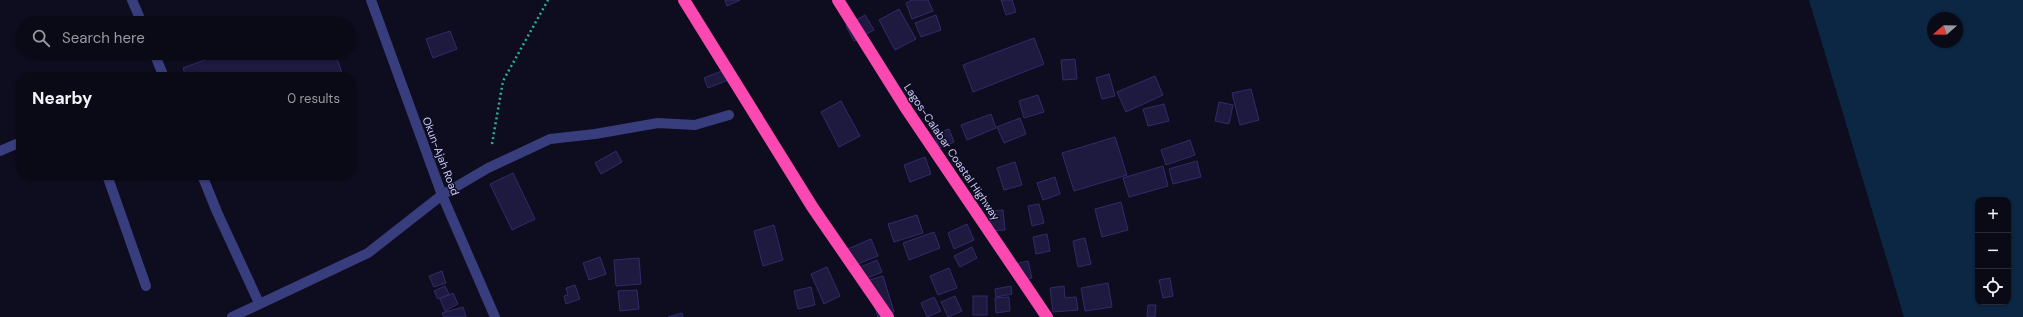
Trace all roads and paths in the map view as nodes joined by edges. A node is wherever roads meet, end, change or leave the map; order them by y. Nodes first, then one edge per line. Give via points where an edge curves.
1 (132, 0) edge
2 (370, 0) edge
3 (548, 0) edge
4 (684, 0) edge
5 (838, 0) edge
6 (139, 16) edge
7 (157, 60) edge
8 (162, 72) edge
9 (729, 115) dead end
10 (16, 144) edge
11 (0, 151) edge
12 (488, 168) junction
13 (109, 180) edge
14 (204, 180) edge
15 (442, 195) junction
16 (146, 286) dead end
17 (259, 303) junction
18 (232, 317) edge
19 (496, 317) edge
20 (888, 317) edge
21 (1047, 317) edge

1 - 6 street
2 - 15 street, Okun-Ajah Road
3 - 12 path via 503,81
4 - 20 highway via 813,208
5 - 21 highway, Lagos-Calabar Coastal Highway via 907,110
7 - 8 street
9 - 12 street via 695,125 658,123 550,140
10 - 11 street
12 - 15 street
13 - 16 street
14 - 17 street
15 - 17 street via 368,252
15 - 19 street, Okun-Ajah Road
17 - 18 street

